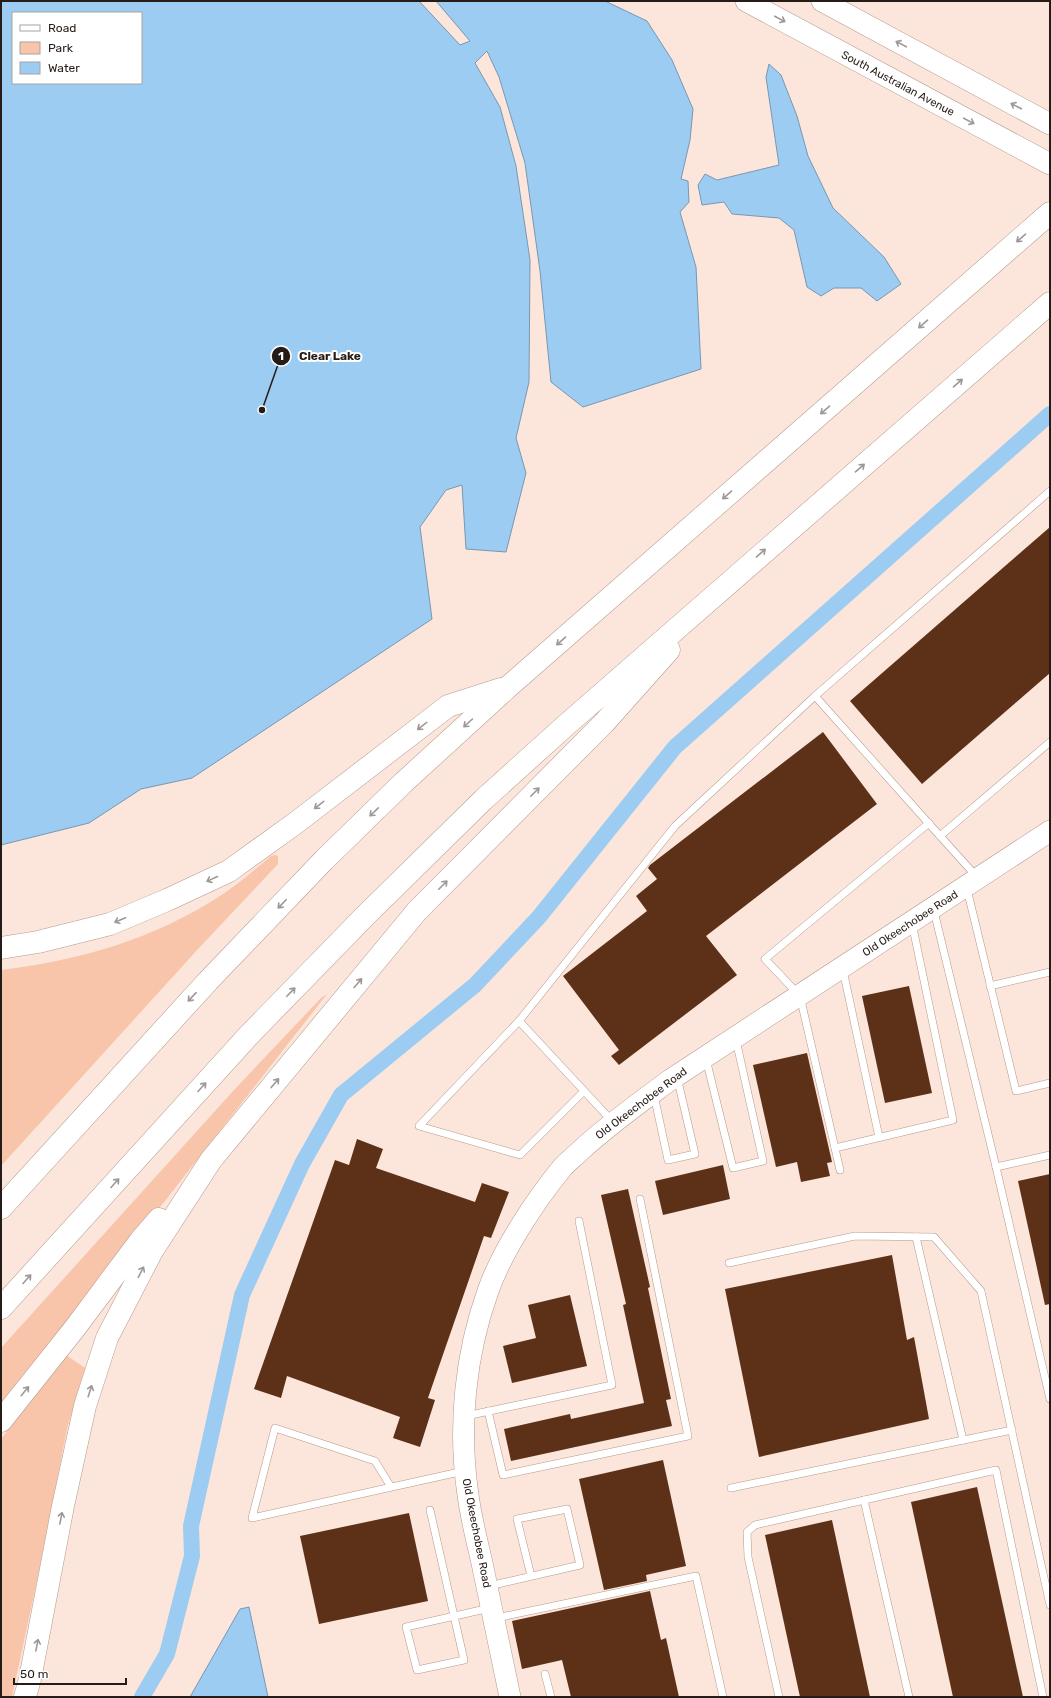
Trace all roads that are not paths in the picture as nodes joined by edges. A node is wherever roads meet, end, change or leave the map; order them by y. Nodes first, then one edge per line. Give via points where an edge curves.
1 (746, 1) edge
2 (822, 1) edge
3 (1050, 124) edge
4 (1048, 163) edge
5 (1050, 213) edge
6 (1050, 303) edge
7 (1050, 492) edge
8 (732, 579) junction
9 (508, 687) junction
10 (815, 696) junction
11 (1050, 742) edge
12 (929, 823) junction
13 (940, 836) junction
14 (1046, 836) edge
15 (972, 882) junction
16 (934, 908) junction
17 (912, 923) junction
18 (1, 948) edge
19 (842, 968) junction
20 (1050, 972) edge
21 (990, 986) junction
22 (800, 996) junction
23 (519, 1020) junction
24 (735, 1038) junction
25 (705, 1057) junction
26 (677, 1076) junction
27 (1050, 1083) edge
28 (584, 1091) junction
29 (653, 1093) junction
30 (613, 1122) junction
31 (879, 1137) junction
32 (835, 1148) junction
33 (1050, 1155) edge
34 (211, 1160) junction
35 (996, 1167) junction
36 (840, 1170) dead end
37 (640, 1199) dead end
38 (1, 1208) edge
39 (579, 1221) dead end
40 (916, 1237) junction
41 (729, 1263) dead end
42 (1, 1308) edge
43 (1050, 1399) edge
44 (488, 1411) junction
45 (464, 1416) junction
46 (1, 1421) edge
47 (1012, 1430) junction
48 (963, 1440) junction
49 (466, 1471) junction
50 (391, 1487) junction
51 (731, 1488) dead end
52 (864, 1500) junction
53 (430, 1510) dead end
54 (531, 1576) junction
55 (487, 1586) junction
56 (1050, 1605) edge
57 (492, 1613) junction
58 (454, 1617) junction
59 (545, 1674) dead end
60 (25, 1697) edge
61 (510, 1697) edge
62 (551, 1697) edge
63 (723, 1697) edge
64 (780, 1697) edge
65 (909, 1697) edge
66 (1043, 1697) edge

1 -> 4 street, South Australian Avenue
3 -> 2 street
5 -> 9 highway
8 -> 6 highway
7 - 10 lane
34 -> 8 highway via 417,911 604,723
42 -> 8 highway via 249,1035 376,905 501,784
9 -> 18 highway via 448,706 229,871 110,924 38,942
9 -> 38 highway via 404,782 255,931 167,1024
10 - 12 lane
10 - 23 lane via 675,826
11 - 13 lane
12 - 13 lane
12 - 22 lane via 766,959
13 - 15 lane
14 - 15 street, Old Okeechobee Road
15 - 16 street, Old Okeechobee Road
15 - 21 lane
16 - 17 street, Old Okeechobee Road
16 - 35 lane
17 - 19 street, Old Okeechobee Road
17 - 31 lane via 953,1120
19 - 22 street, Old Okeechobee Road
19 - 31 lane
20 - 21 lane
21 - 27 lane via 1016,1091
22 - 24 street, Old Okeechobee Road
22 - 32 lane
23 - 28 lane
23 - 28 lane via 419,1126 520,1156
24 - 25 street, Old Okeechobee Road
24 - 25 lane via 763,1161 733,1168
25 - 26 street, Old Okeechobee Road
26 - 29 street, Old Okeechobee Road
26 - 29 lane via 695,1154 668,1160
28 - 30 lane
29 - 30 street, Old Okeechobee Road
30 - 45 street, Old Okeechobee Road via 563,1168 522,1224 507,1250 488,1290 476,1333
31 - 32 lane
32 - 36 lane
33 - 35 lane
46 -> 34 highway via 75,1328 140,1240
60 -> 34 highway via 85,1406 107,1338 152,1251
35 - 43 lane
37 - 44 lane via 688,1436 503,1476
39 - 44 lane via 612,1384
40 - 41 lane via 855,1236
40 - 47 lane via 934,1237 981,1291
40 - 48 lane
44 - 45 lane
45 - 49 street, Old Okeechobee Road
47 - 48 lane
47 - 56 lane
48 - 51 lane
49 - 50 lane
49 - 55 street, Old Okeechobee Road via 468,1495
50 - 50 lane via 275,1513 252,1518 275,1428 375,1461
52 - 64 lane via 755,1524 747,1532 748,1557
52 - 65 lane
52 - 66 lane via 996,1470
53 - 58 lane
54 - 54 lane via 580,1565 566,1509 517,1518
54 - 55 lane
55 - 57 street, Old Okeechobee Road
57 - 58 lane
57 - 61 street, Old Okeechobee Road
57 - 63 lane via 696,1576
58 - 58 lane via 406,1627 417,1670 464,1660
59 - 62 lane

